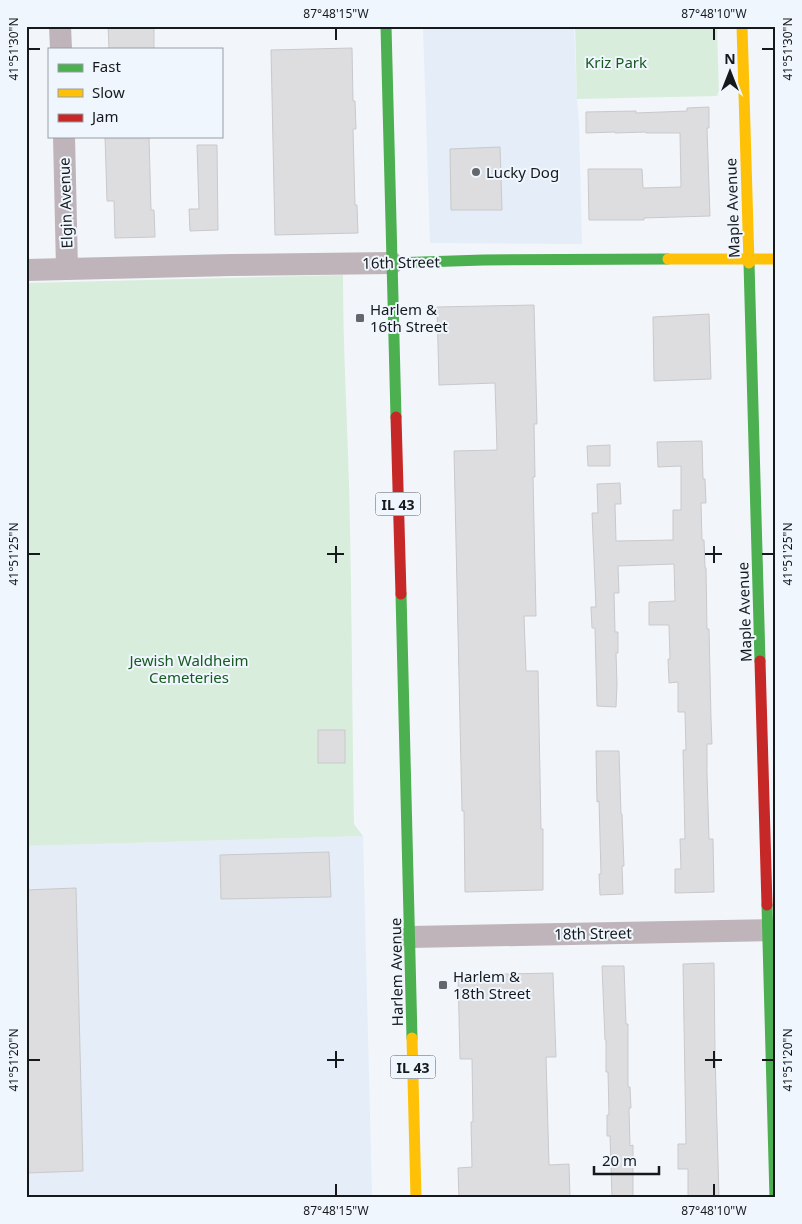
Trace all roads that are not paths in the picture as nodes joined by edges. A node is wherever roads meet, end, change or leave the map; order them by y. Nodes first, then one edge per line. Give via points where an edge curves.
1 (60, 26) edge
2 (386, 26) edge
3 (742, 26) edge
4 (61, 48) edge
5 (64, 138) edge
6 (749, 259) junction
7 (776, 259) edge
8 (392, 263) junction
9 (67, 269) junction
10 (26, 270) edge
11 (772, 930) edge
12 (410, 936) junction
13 (416, 1198) edge
14 (776, 1198) edge

1 - 4 street
2 - 8 street, IL 43
3 - 6 street, Maple Avenue
5 - 9 street, Elgin Avenue
6 - 7 street, 16th Street
6 - 8 street, 16th Street
6 - 11 street, Maple Avenue
8 - 9 street, 16th Street
8 - 12 street, Harlem Avenue / IL 43
9 - 10 street, 16th Street
11 - 12 street, 18th Street
11 - 14 street, Maple Avenue
12 - 13 street, Harlem Avenue / IL 43

